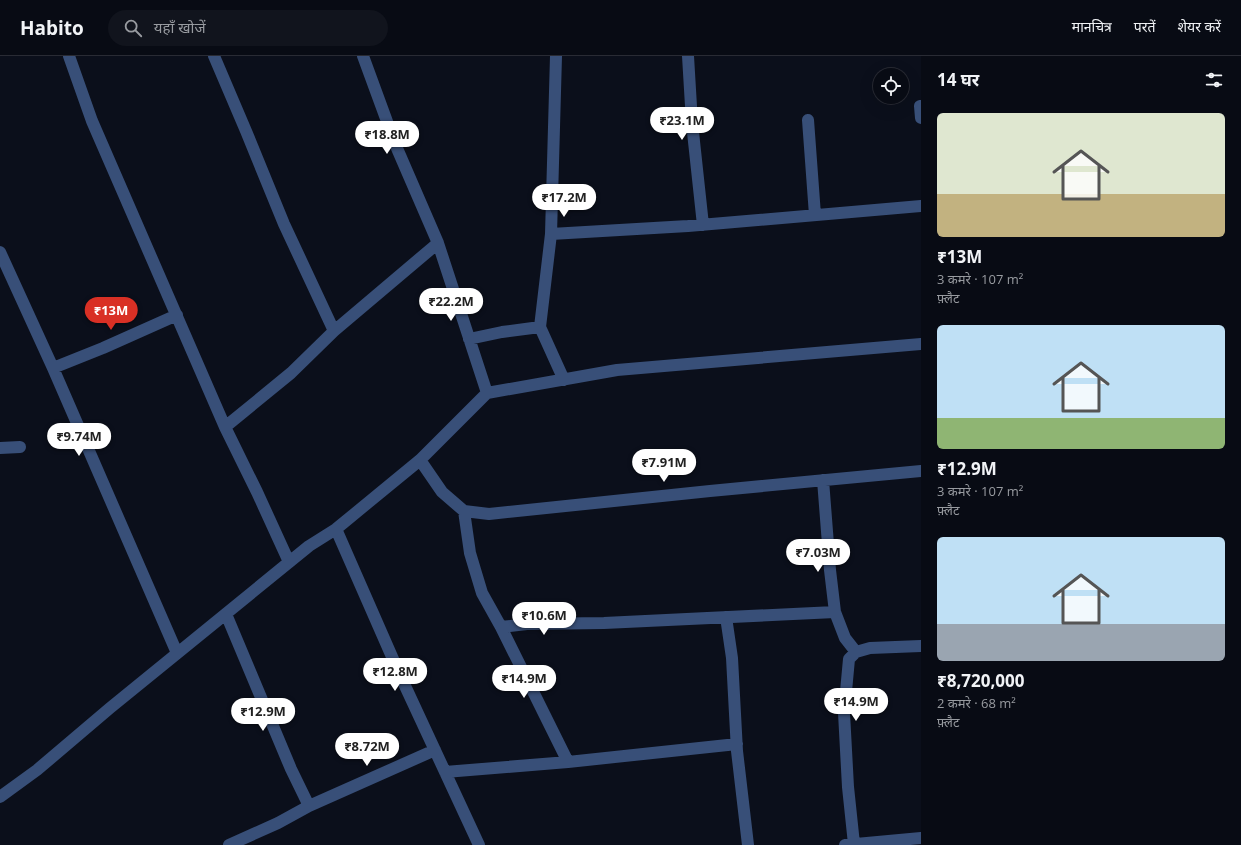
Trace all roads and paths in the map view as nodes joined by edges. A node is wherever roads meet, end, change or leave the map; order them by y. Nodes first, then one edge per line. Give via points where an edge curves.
1 (69, 56) edge
2 (214, 56) edge
3 (363, 56) edge
4 (556, 56) edge
5 (688, 56) edge
6 (920, 106) dead end
7 (921, 118) edge
8 (808, 120) dead end
9 (921, 206) edge
10 (815, 214) junction
11 (703, 225) junction
12 (551, 234) junction
13 (438, 243) junction
14 (0, 252) edge
15 (177, 315) junction
16 (540, 327) junction
17 (334, 331) junction
18 (469, 339) junction
19 (921, 344) edge
20 (53, 368) junction
21 (564, 380) junction
22 (487, 393) junction
23 (225, 427) junction
24 (20, 447) dead end
25 (0, 448) edge
26 (420, 460) junction
27 (921, 471) edge
28 (823, 480) junction
29 (464, 511) junction
30 (336, 529) junction
31 (289, 562) junction
32 (835, 612) junction
33 (226, 614) junction
34 (726, 617) junction
35 (501, 627) junction
36 (921, 646) edge
37 (856, 652) junction
38 (178, 653) junction
39 (737, 744) junction
40 (435, 750) junction
41 (568, 762) junction
42 (445, 772) junction
43 (0, 797) edge
44 (309, 806) junction
45 (921, 838) edge
46 (849, 844) edge
47 (229, 845) edge
48 (479, 845) edge
49 (748, 845) edge

1 - 15 street via 92,121
2 - 17 street via 284,224
3 - 13 street via 396,146
4 - 12 street
5 - 11 street
6 - 7 street
8 - 10 street
9 - 10 street
10 - 11 street
11 - 12 street
12 - 16 street
13 - 17 street
13 - 18 street
14 - 20 street
15 - 20 street
15 - 23 street
16 - 18 street
16 - 21 street
17 - 23 street via 291,373
18 - 22 street
19 - 21 street via 617,370
20 - 38 street
21 - 22 street
22 - 26 street
23 - 31 street
24 - 25 street
26 - 29 street via 442,492
26 - 30 street
27 - 28 street
28 - 29 street via 489,514
28 - 32 street
29 - 35 street via 470,553 482,593
30 - 31 street
30 - 40 street
31 - 33 street
32 - 34 street
32 - 37 street via 845,638
33 - 38 street
33 - 44 street
34 - 35 street
34 - 39 street via 732,658
35 - 41 street
36 - 37 street via 870,648
37 - 46 street via 849,659 844,713
38 - 43 street via 37,770
39 - 41 street
39 - 49 street
40 - 42 street
40 - 44 street
41 - 42 street
42 - 48 street
44 - 47 street
45 - 46 street

